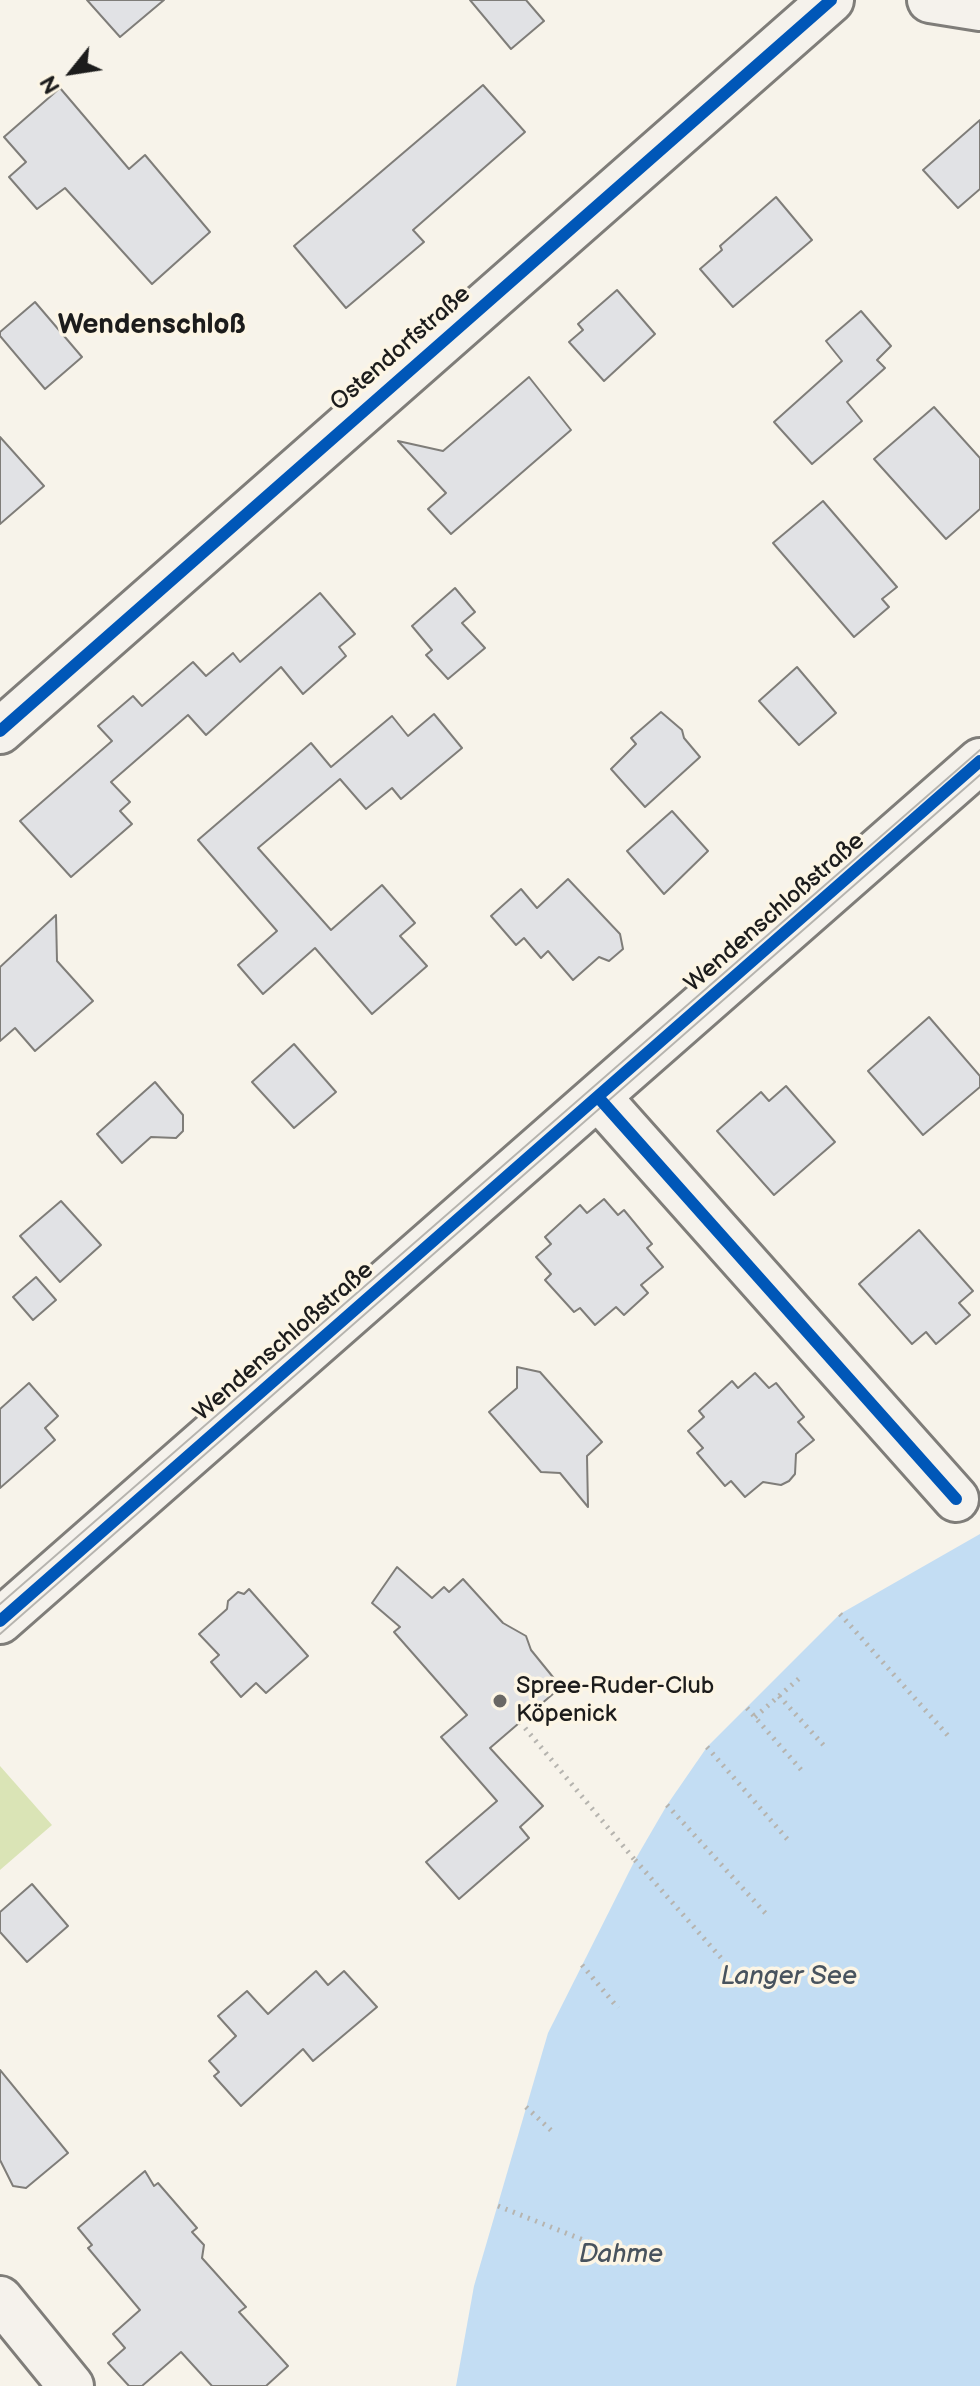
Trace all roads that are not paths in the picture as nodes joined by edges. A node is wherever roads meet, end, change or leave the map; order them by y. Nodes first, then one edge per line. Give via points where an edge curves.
1 (831, 0) edge
2 (930, 0) edge
3 (980, 8) edge
4 (0, 731) edge
5 (980, 761) edge
6 (598, 1097) junction
7 (956, 1499) dead end
8 (0, 1621) edge
9 (0, 2299) edge
10 (71, 2386) edge

1 - 4 street, Ostendorfstraße
2 - 3 street
5 - 6 street, Wendenschloßstraße
6 - 7 street
6 - 8 street, Wendenschloßstraße
9 - 10 street

